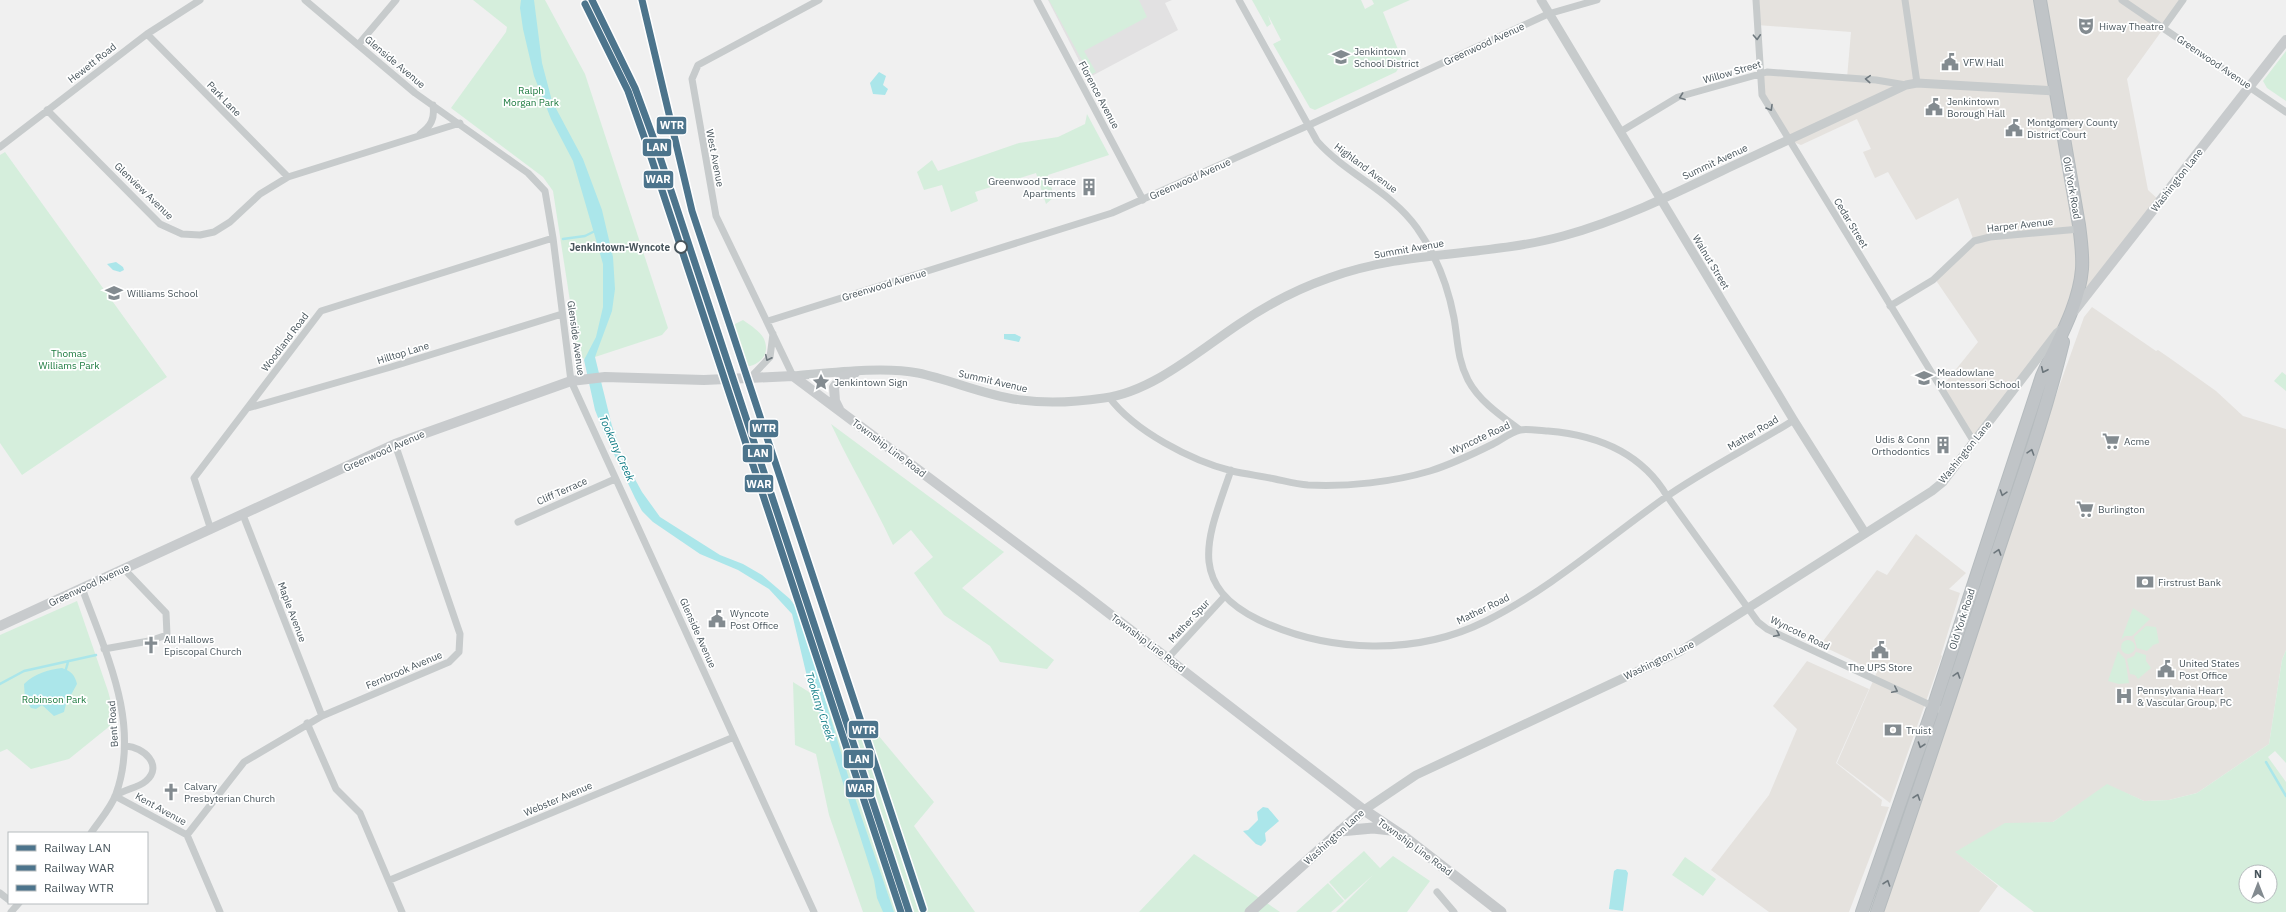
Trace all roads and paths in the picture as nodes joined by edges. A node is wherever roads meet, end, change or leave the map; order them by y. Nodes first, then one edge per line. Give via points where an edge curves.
1 (200, 0) edge
2 (304, 0) edge
3 (396, 0) edge
4 (819, 0) edge
5 (1037, 0) edge
6 (1239, 0) edge
7 (1541, 0) edge
8 (1597, 0) edge
9 (1756, 0) edge
10 (1905, 0) edge
11 (2040, 0) edge
12 (2122, 0) edge
13 (2183, 0) edge
14 (1548, 14) junction
15 (2163, 28) junction
16 (146, 34) junction
17 (2286, 40) edge
18 (358, 45) junction
19 (1759, 74) junction
20 (1917, 83) junction
21 (1906, 85) junction
22 (2250, 86) junction
23 (2056, 91) junction
24 (432, 105) junction
25 (46, 110) junction
26 (2286, 112) edge
27 (460, 124) junction
28 (1307, 126) junction
29 (1620, 132) junction
30 (416, 137) junction
31 (1788, 140) junction
32 (0, 147) edge
33 (288, 177) junction
34 (1143, 200) junction
35 (1660, 200) junction
36 (2080, 229) junction
37 (553, 238) junction
38 (1432, 254) junction
39 (1890, 306) junction
40 (562, 314) junction
41 (768, 321) junction
42 (2066, 323) junction
43 (773, 334) junction
44 (855, 372) junction
45 (793, 376) junction
46 (751, 377) junction
47 (571, 381) junction
48 (1109, 398) junction
49 (248, 408) junction
50 (840, 411) junction
51 (1794, 420) junction
52 (1520, 430) junction
53 (1974, 442) junction
54 (395, 444) junction
55 (1231, 470) junction
56 (615, 479) junction
57 (1667, 496) junction
58 (243, 515) junction
59 (518, 522) dead end
60 (211, 530) junction
61 (1865, 533) junction
62 (124, 569) junction
63 (82, 588) junction
64 (1224, 597) junction
65 (1748, 610) junction
66 (0, 626) edge
67 (104, 648) junction
68 (1168, 658) junction
69 (1933, 708) junction
70 (1945, 712) junction
71 (322, 716) junction
72 (307, 723) junction
73 (734, 737) junction
74 (126, 746) junction
75 (116, 796) junction
76 (1364, 810) junction
77 (1895, 819) junction
78 (1907, 825) junction
79 (1394, 830) junction
80 (1340, 831) junction
81 (92, 832) edge
82 (187, 835) junction
83 (390, 880) junction
84 (1437, 892) dead end
85 (0, 893) edge
86 (8, 899) edge
87 (16, 904) edge
88 (11, 912) edge
89 (220, 912) edge
90 (402, 912) edge
91 (814, 912) edge
92 (1250, 912) edge
93 (1454, 912) edge
94 (1501, 912) edge
95 (1862, 912) edge
96 (1877, 912) edge

1 - 16 street, Hewett Road
2 - 18 street, Glenside Avenue
3 - 18 street
4 - 41 street, West Avenue via 698,65 692,78 716,216
5 - 34 street, Florence Avenue
6 - 28 street, Highland Avenue
7 - 14 street, Walnut Street
8 - 14 street, Greenwood Avenue
9 -> 19 street, Cedar Street
10 - 20 street
11 - 23 highway, Old York Road
12 - 15 street, Greenwood Avenue
13 - 15 street
14 - 28 street, Greenwood Avenue
14 - 29 street, Walnut Street
15 - 22 street, Greenwood Avenue
16 - 25 street, Hewett Road
16 - 33 street, Park Lane
17 - 22 main road, Washington Lane
18 - 24 street, Glenside Avenue
21 -> 19 street, Willow Street via 1876,80 1766,72
19 -> 29 street, Willow Street via 1678,97
19 -> 31 street, Cedar Street via 1762,95
20 - 21 street, Summit Avenue
20 - 23 street, Summit Avenue
21 - 31 street, Summit Avenue
22 - 26 street, Greenwood Avenue
22 - 42 main road, Washington Lane
23 - 36 highway, Old York Road
24 - 27 street, Glenside Avenue
24 - 30 street, Glenview Avenue via 432,122
25 - 32 street, Hewett Road
25 - 33 street, Glenview Avenue via 160,224 177,232 200,235 214,232 230,222 260,194
27 - 30 street, Glenview Avenue
27 - 37 street, Glenside Avenue via 528,173 540,185 548,199
28 - 34 street, Greenwood Avenue
28 - 38 street, Highland Avenue via 1332,158 1401,209 1417,228
29 - 35 street, Walnut Street
30 - 33 street, Glenview Avenue
31 - 35 street, Summit Avenue
31 - 39 street, Cedar Street
34 - 41 street, Greenwood Avenue via 1106,215
35 - 38 street, Summit Avenue via 1599,226 1539,242 1499,249
35 - 51 street, Walnut Street
36 - 39 street, Harper Avenue via 1990,237 1974,241 1933,280
36 - 42 highway, Old York Road via 2082,269 2079,288
37 - 40 street, Glenside Avenue
37 - 49 street, Woodland Road via 321,311
38 - 48 street, Summit Avenue via 1342,274 1294,292 1240,323 1152,382
38 - 52 street, Highland Avenue via 1447,291 1454,319 1458,354 1468,380 1480,396
39 - 53 street, Cedar Street
40 - 47 street, Glenside Avenue
40 - 49 street, Hilltop Lane
41 - 43 street, West Avenue
42 - 53 street, Washington Lane
42 -> 69 highway, Old York Road via 2042,376
70 -> 42 highway, Old York Road via 2054,379
43 - 45 street, West Avenue
43 -> 46 street via 770,357
44 - 45 street, Summit Avenue
44 - 48 street, Summit Avenue via 916,372 1020,400 1058,403
44 - 50 main road via 842,377 834,387 835,401
45 - 46 main road, Greenwood Avenue
45 - 50 main road, Township Line Road
46 - 47 main road, Greenwood Avenue via 704,380 605,378
47 - 54 main road, Greenwood Avenue
47 - 56 street, Glenside Avenue
48 - 55 street, Wyncote Road via 1116,408 1162,440 1186,453
49 - 60 street, Woodland Road via 194,478
50 - 68 main road, Township Line Road
51 - 57 street, Mather Road
51 - 61 street, Walnut Street
52 - 55 street, Wyncote Road via 1430,471 1394,479 1308,485
52 - 57 street, Wyncote Road via 1578,435 1614,446 1648,470
53 - 61 street, Washington Lane via 1932,491
54 - 58 main road, Greenwood Avenue
54 - 71 street, Fernbrook Avenue via 460,634 459,652 449,662
55 - 64 street, Mather Road via 1210,535 1207,553 1210,572
56 - 59 street, Cliff Terrace
56 - 73 street, Glenside Avenue
57 - 64 street, Mather Road via 1514,606 1485,622 1433,640 1392,646 1331,643 1276,627
57 - 65 street, Wyncote Road
58 - 60 main road, Greenwood Avenue
58 - 71 street, Maple Avenue
60 - 62 main road, Greenwood Avenue
61 - 65 street, Washington Lane
62 - 63 main road, Greenwood Avenue
62 - 67 street via 166,613 167,635 150,641
63 - 66 main road, Greenwood Avenue
63 - 67 street, Bent Road
64 - 68 street, Mather Spur
65 -> 69 street, Wyncote Road via 1767,629
65 - 76 street, Washington Lane via 1679,652 1416,775
67 - 74 street, Bent Road via 120,694
68 - 76 main road, Township Line Road
69 - 70 street, Wyncote Road
69 -> 77 highway, Old York Road
78 -> 70 highway, Old York Road
71 - 72 street, Fernbrook Avenue
72 - 82 street, Fernbrook Avenue via 244,762
72 - 83 street via 336,789 360,813
73 - 83 street, Webster Avenue
73 - 91 street, Glenside Avenue
74 - 75 street, Bent Road
74 - 75 street via 132,746 151,758 152,773 142,784
75 - 81 street, Bent Road
75 - 82 street, Kent Avenue
76 - 79 main road, Township Line Road
76 - 80 main road, Washington Lane
77 - 78 highway
77 - 95 highway, Old York Road
96 -> 78 highway, Old York Road
79 - 80 main road via 1373,828
79 - 94 main road, Township Line Road
80 - 92 main road, Washington Lane
82 - 89 street, Kent Avenue
83 - 90 street
84 - 93 street
85 - 86 street
87 - 88 street

